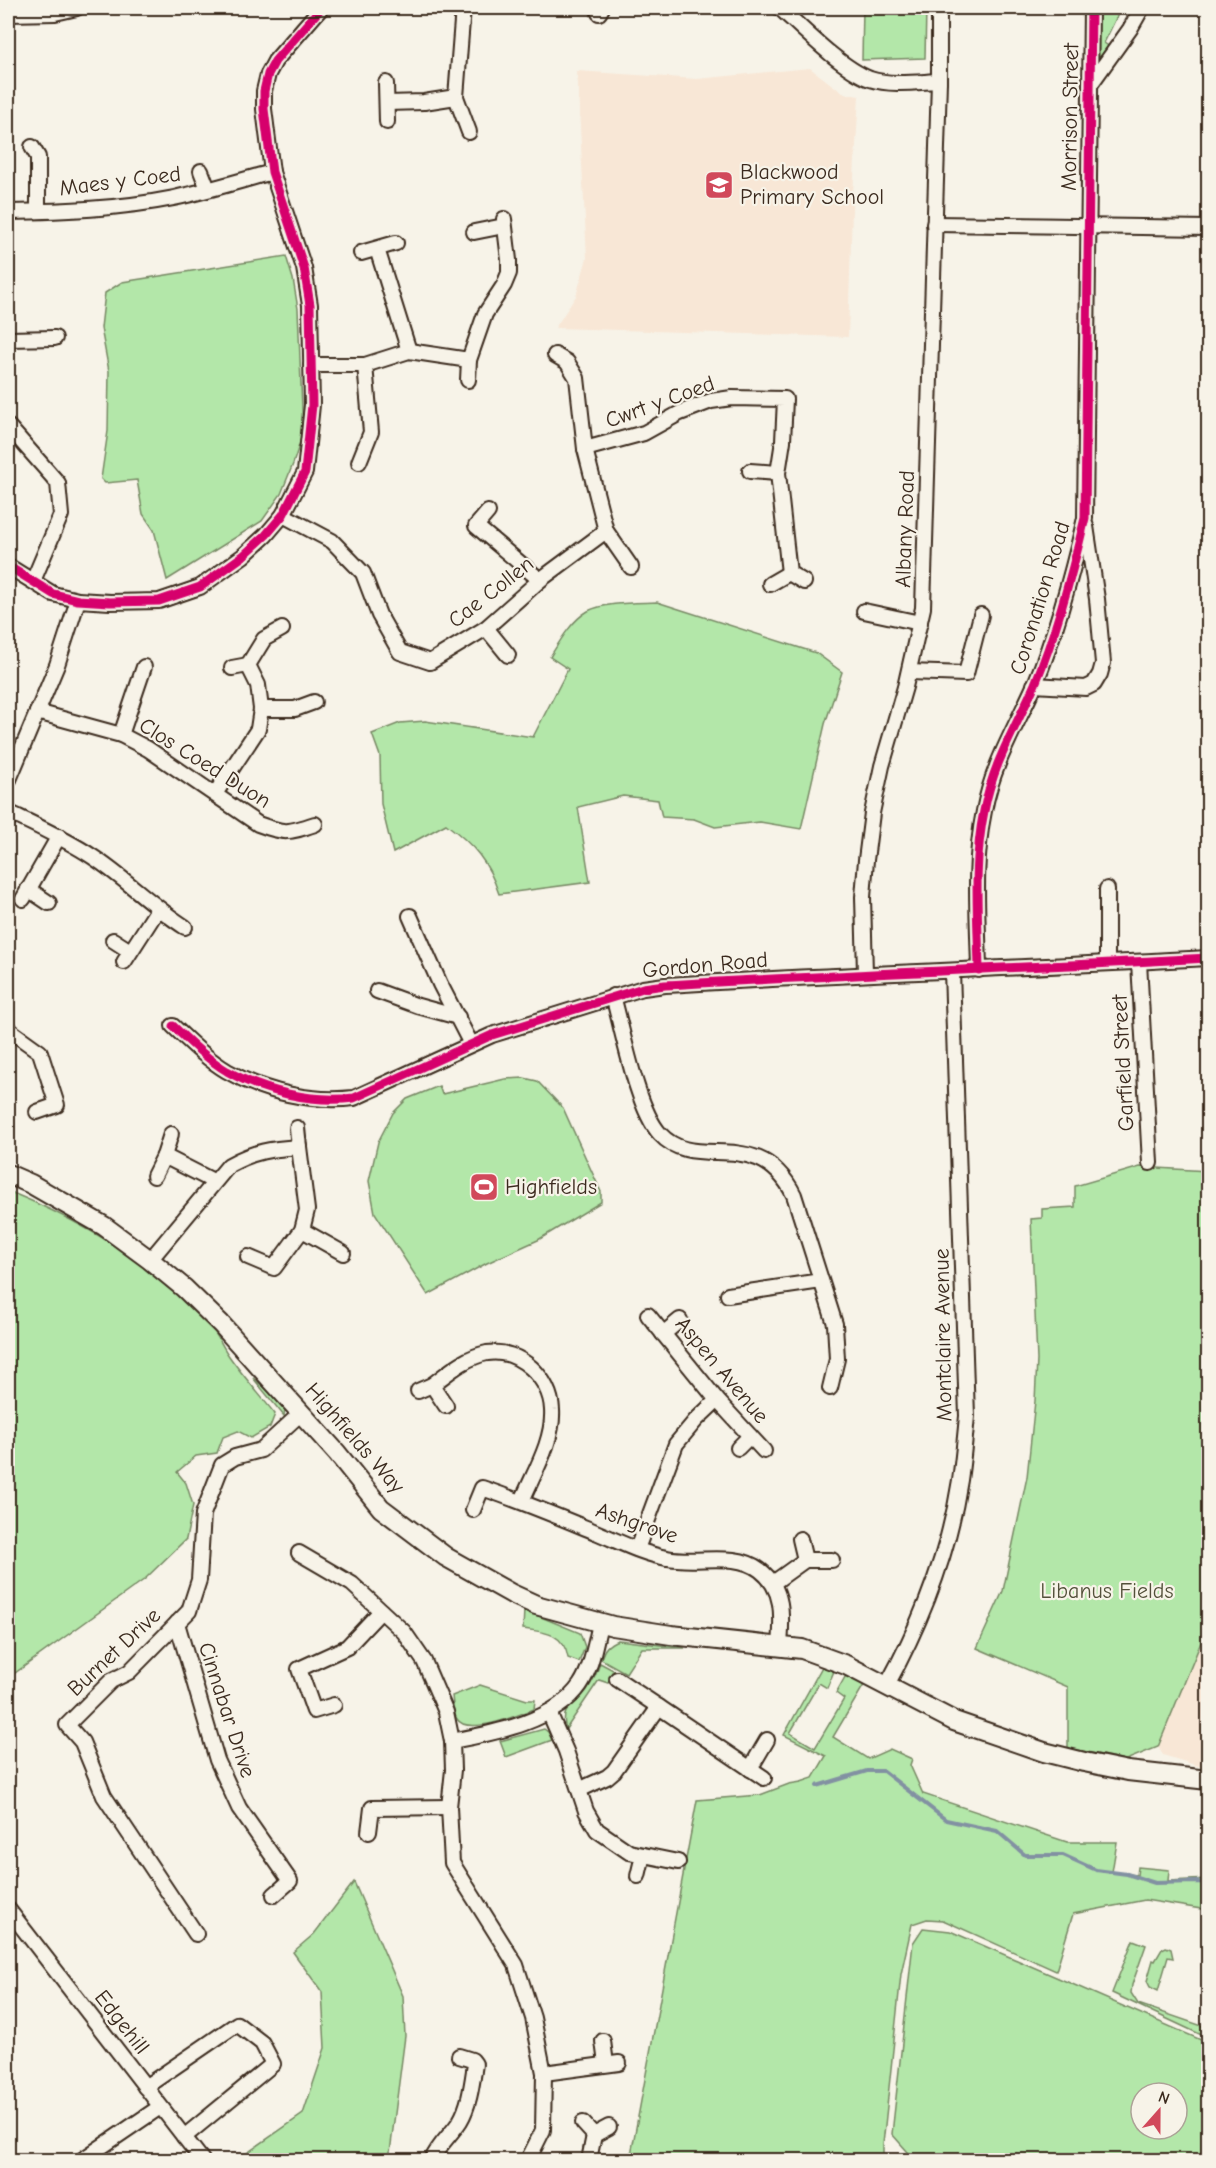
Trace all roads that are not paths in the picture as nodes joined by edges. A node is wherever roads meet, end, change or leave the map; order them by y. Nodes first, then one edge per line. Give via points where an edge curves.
1 (77, 8) edge
2 (321, 8) edge
3 (463, 8) edge
4 (780, 8) edge
5 (939, 8) edge
6 (1091, 8) edge
7 (1142, 8) edge
8 (8, 14) edge
9 (939, 81) junction
10 (386, 83) dead end
11 (1090, 85) junction
12 (456, 97) junction
13 (387, 103) junction
14 (387, 122) dead end
15 (469, 132) dead end
16 (32, 147) dead end
17 (201, 171) dead end
18 (272, 172) junction
19 (208, 189) junction
20 (38, 211) junction
21 (8, 212) edge
22 (934, 224) junction
23 (1088, 226) junction
24 (1209, 228) edge
25 (474, 232) dead end
26 (396, 243) dead end
27 (377, 249) junction
28 (361, 253) dead end
29 (55, 338) dead end
30 (8, 339) edge
31 (409, 351) junction
32 (555, 355) dead end
33 (469, 360) junction
34 (311, 365) junction
35 (365, 365) junction
36 (468, 380) dead end
37 (785, 399) junction
38 (799, 399) dead end
39 (8, 426) edge
40 (585, 449) junction
41 (359, 462) dead end
42 (750, 471) dead end
43 (777, 473) junction
44 (488, 512) dead end
45 (283, 515) junction
46 (1085, 518) junction
47 (606, 531) junction
48 (8, 566) edge
49 (631, 567) dead end
50 (789, 573) junction
51 (540, 580) junction
52 (33, 581) junction
53 (804, 582) dead end
54 (770, 584) dead end
55 (78, 600) junction
56 (864, 611) dead end
57 (981, 615) dead end
58 (920, 623) junction
59 (486, 628) junction
60 (282, 629) dead end
61 (508, 655) dead end
62 (248, 665) junction
63 (144, 667) dead end
64 (231, 668) dead end
65 (909, 672) junction
66 (1034, 685) junction
67 (314, 702) dead end
68 (261, 709) junction
69 (37, 712) junction
70 (121, 735) junction
71 (14, 748) edge
72 (8, 782) edge
73 (215, 794) junction
74 (8, 812) edge
75 (315, 824) dead end
76 (59, 836) junction
77 (1107, 889) dead end
78 (49, 903) dead end
79 (158, 909) junction
80 (410, 916) dead end
81 (185, 927) dead end
82 (113, 940) dead end
83 (1209, 958) edge
84 (1139, 962) junction
85 (1107, 963) junction
86 (979, 970) junction
87 (952, 971) junction
88 (865, 973) junction
89 (377, 991) dead end
90 (613, 996) junction
91 (458, 1017) junction
92 (173, 1026) dead end
93 (8, 1029) edge
94 (471, 1044) junction
95 (37, 1112) dead end
96 (297, 1128) dead end
97 (171, 1134) dead end
98 (299, 1147) junction
99 (164, 1156) junction
100 (1150, 1163) dead end
101 (8, 1174) edge
102 (154, 1176) dead end
103 (213, 1181) junction
104 (302, 1230) junction
105 (343, 1253) dead end
106 (248, 1257) dead end
107 (150, 1260) junction
108 (821, 1281) junction
109 (728, 1295) dead end
110 (648, 1315) dead end
111 (681, 1320) dead end
112 (663, 1334) junction
113 (432, 1385) junction
114 (830, 1388) dead end
115 (418, 1391) dead end
116 (717, 1400) junction
117 (446, 1406) dead end
118 (301, 1413) junction
119 (750, 1436) junction
120 (738, 1448) dead end
121 (764, 1451) dead end
122 (522, 1501) junction
123 (473, 1510) dead end
124 (800, 1539) dead end
125 (637, 1549) junction
126 (299, 1553) dead end
127 (805, 1560) junction
128 (832, 1560) dead end
129 (773, 1583) junction
130 (381, 1611) junction
131 (177, 1623) junction
132 (600, 1624) junction
133 (780, 1646) junction
134 (617, 1679) dead end
135 (888, 1685) junction
136 (334, 1705) dead end
137 (658, 1707) junction
138 (549, 1712) junction
139 (767, 1740) dead end
140 (452, 1741) junction
141 (750, 1769) junction
142 (764, 1778) dead end
143 (1209, 1780) edge
144 (579, 1790) junction
145 (449, 1808) junction
146 (369, 1832) dead end
147 (643, 1855) junction
148 (678, 1862) dead end
149 (638, 1876) dead end
150 (274, 1895) dead end
151 (8, 1909) edge
152 (196, 1934) dead end
153 (603, 2041) dead end
154 (459, 2056) dead end
155 (544, 2073) junction
156 (145, 2087) junction
157 (160, 2107) junction
158 (583, 2123) dead end
159 (609, 2127) dead end
160 (594, 2134) junction
161 (184, 2137) junction
162 (82, 2160) edge
163 (202, 2160) edge
164 (432, 2160) edge
165 (528, 2160) edge
166 (589, 2160) edge

1 - 8 street via 55,13
2 - 18 street via 274,61 268,74 264,109
3 - 12 street
4 - 9 street via 841,61 871,79 892,83
5 - 9 street, Albany Road
6 - 11 street, Morrison Street
7 - 11 street, Morrison Street
9 - 22 street, Albany Road
10 - 13 street
11 - 23 street, Morrison Street
12 - 13 street
12 - 15 street
13 - 14 street
16 - 20 street, Maes y Coed via 38,157
17 - 19 street, Maes y Coed
18 - 19 street, Maes y Coed
18 - 34 street via 304,268 310,305
19 - 20 street, Maes y Coed via 136,204
20 - 21 street, Maes y Coed
22 - 23 street
22 - 58 street, Albany Road via 928,492
23 - 24 street
23 - 46 street, Coronation Road
25 - 33 street via 504,222 509,273 484,314
26 - 27 street
27 - 28 street
27 - 31 street
29 - 30 street
31 - 33 street
31 - 35 street
32 - 40 street via 567,362 577,378
33 - 36 street
34 - 35 street
34 - 45 street via 312,405 305,472
35 - 41 street via 371,432
37 - 38 street, Cwrt y Coed
37 - 40 street, Cwrt y Coed via 711,400 644,433
37 - 43 street
39 - 52 street via 58,483 61,515
40 - 47 street
42 - 43 street
43 - 50 street
44 - 51 street via 476,526
45 - 55 street via 243,556 200,587 159,600
45 - 59 street, Cae Collen via 332,541 363,573 379,615 400,652 430,662
46 - 66 street, Coronation Road via 1064,598
46 - 66 street, Coronation Road via 1098,610 1103,663 1100,674 1095,684 1086,688
47 - 49 street
47 - 51 street, Cae Collen
48 - 52 street
50 - 53 street
50 - 54 street
51 - 59 street, Cae Collen
52 - 55 street via 53,594
55 - 69 street
56 - 58 street
57 - 65 street via 966,674
58 - 65 street, Albany Road
59 - 61 street
60 - 62 street via 264,639
62 - 64 street
62 - 68 street via 258,685
63 - 70 street
65 - 88 street, Albany Road via 882,766 866,860
66 - 86 street, Coronation Road via 1006,743 984,808 976,864
67 - 68 street via 295,709
68 - 73 street via 258,729
69 - 70 street, Clos Coed Duon
69 - 71 street
70 - 73 street, Clos Coed Duon
71 - 72 street
73 - 75 street, Clos Coed Duon via 275,831 290,833
74 - 76 street
76 - 78 street via 25,894
76 - 79 street via 95,858
77 - 85 street
79 - 81 street
79 - 82 street via 127,956
80 - 91 street
83 - 84 street, Gordon Road
84 - 85 street, Gordon Road
84 - 100 street, Garfield Street
85 - 86 street, Gordon Road
86 - 87 street, Gordon Road
87 - 88 street, Gordon Road
87 - 135 street, Montclaire Avenue via 967,1416 960,1481 940,1565
88 - 90 street, Gordon Road via 665,985
89 - 91 street
90 - 94 street, Gordon Road
90 - 108 street via 643,1105 661,1136 678,1146 745,1154 774,1167 794,1195
91 - 94 street
92 - 94 street, Gordon Road via 196,1048 237,1075 290,1094 331,1101 354,1098
93 - 95 street via 40,1052 57,1105
96 - 98 street
97 - 99 street
98 - 103 street via 246,1155
98 - 104 street via 307,1210
99 - 102 street
99 - 103 street
101 - 107 main road, Highfields Way via 104,1226
103 - 107 street
104 - 105 street
104 - 106 street via 274,1268
107 - 118 main road, Highfields Way via 221,1324
108 - 109 street
108 - 114 street via 837,1343
110 - 112 street, Aspen Avenue
111 - 112 street
112 - 116 street, Aspen Avenue
113 - 115 street
113 - 117 street
113 - 122 street via 472,1358 489,1353 521,1360 544,1381 550,1397 551,1426
116 - 119 street, Aspen Avenue
116 - 125 street via 676,1444
118 - 131 street, Burnet Drive via 261,1450 222,1465 203,1514 200,1580 189,1611
118 - 132 main road, Highfields Way via 381,1508 446,1557 536,1605
119 - 120 street
119 - 121 street, Aspen Avenue
122 - 123 street, Ashgrove via 482,1488
122 - 125 street, Ashgrove
124 - 127 street
125 - 129 street, Ashgrove via 688,1561 742,1560 762,1571
126 - 130 street via 352,1584
127 - 128 street
127 - 129 street
129 - 133 street via 782,1608
130 - 136 street via 347,1647 299,1669 314,1711
130 - 140 street via 404,1632 424,1661 446,1712
131 - 150 street, Cinnabar Drive via 217,1760 240,1808 290,1881
131 - 152 street, Burnet Drive via 129,1672 111,1681 67,1725 82,1742 104,1796
132 - 133 main road, Highfields Way
132 - 138 street via 592,1659 579,1686
133 - 135 main road, Highfields Way via 825,1656
134 - 137 street
135 - 143 main road, Highfields Way via 954,1721 1054,1754 1128,1770
137 - 141 street
137 - 144 street via 614,1771
138 - 140 street via 513,1728
138 - 144 street
139 - 141 street
140 - 145 street
141 - 142 street
144 - 147 street via 597,1830 629,1852
145 - 146 street via 372,1808
145 - 155 street via 453,1863 516,1965 533,2018
147 - 148 street
147 - 149 street
151 - 156 street, Edgehill
153 - 155 street via 612,2063
154 - 164 street via 475,2064 470,2095 464,2113
155 - 165 street via 543,2130
156 - 157 street, Edgehill
156 - 161 street via 237,2024 262,2043 273,2064
157 - 161 street, Edgehill
157 - 162 street
158 - 160 street
159 - 160 street
160 - 166 street
161 - 163 street, Edgehill

